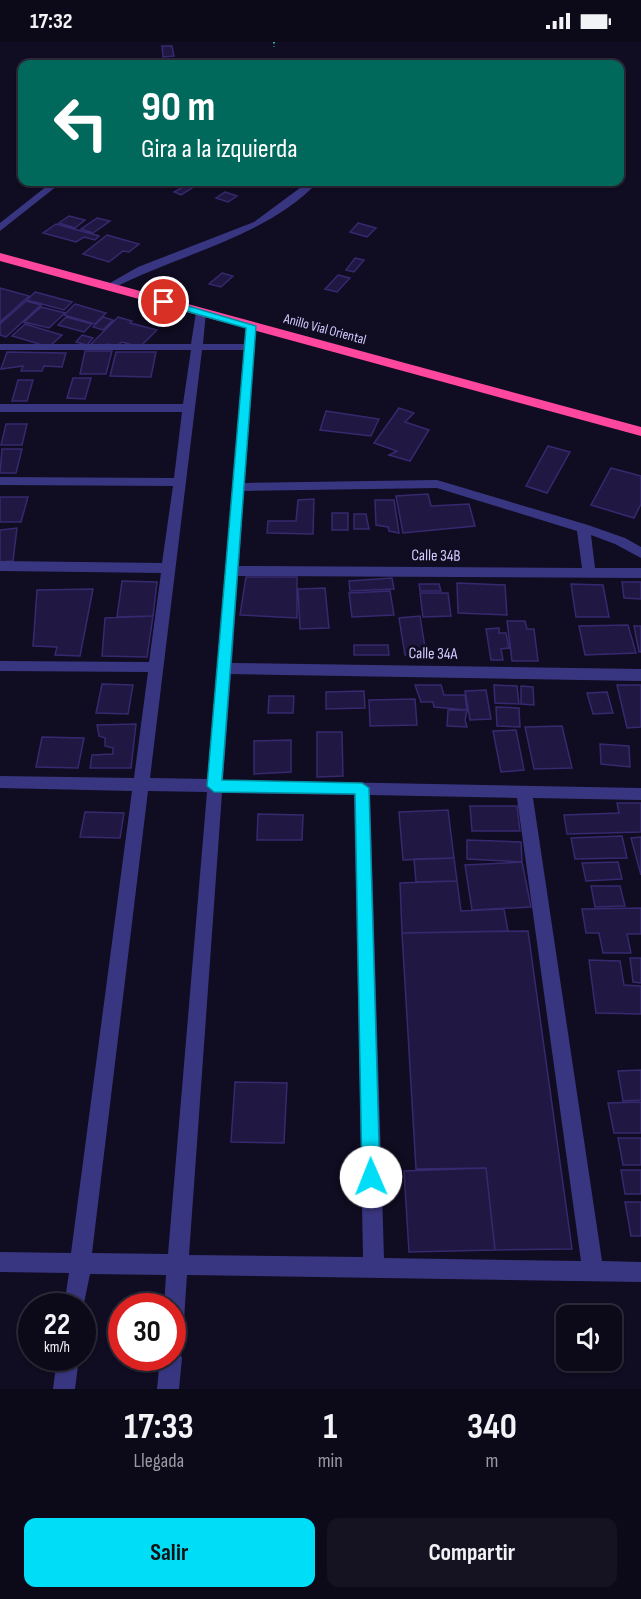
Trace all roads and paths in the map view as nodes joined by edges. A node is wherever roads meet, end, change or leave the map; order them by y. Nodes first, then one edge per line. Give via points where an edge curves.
1 (274, 42) edge
2 (274, 47) dead end
3 (52, 186) edge
4 (308, 186) edge
5 (0, 228) edge
6 (0, 257) edge
7 (108, 287) junction
8 (201, 312) junction
9 (251, 326) junction
10 (0, 347) edge
11 (248, 347) junction
12 (197, 348) junction
13 (0, 408) edge
14 (188, 408) junction
15 (641, 432) edge
16 (0, 481) edge
17 (178, 482) junction
18 (237, 487) junction
19 (583, 528) junction
20 (641, 553) edge
21 (0, 566) edge
22 (168, 568) junction
23 (231, 570) junction
24 (589, 572) junction
25 (641, 573) edge
26 (0, 666) edge
27 (155, 667) junction
28 (224, 668) junction
29 (641, 675) edge
30 (0, 782) edge
31 (141, 784) junction
32 (214, 786) junction
33 (362, 788) junction
34 (524, 791) junction
35 (641, 794) edge
36 (0, 1262) edge
37 (81, 1264) junction
38 (178, 1266) junction
39 (374, 1269) junction
40 (593, 1272) junction
41 (641, 1272) edge
42 (77, 1293) edge
43 (176, 1293) edge
44 (66, 1371) edge
45 (170, 1371) edge
46 (64, 1389) edge
47 (168, 1389) edge

1 - 2 path
3 - 5 street
4 - 7 street via 258,224 142,269
6 - 7 highway, Anillo Vial Oriental
7 - 8 highway, Anillo Vial Oriental
8 - 9 highway, Anillo Vial Oriental
8 - 12 street
9 - 11 street
9 - 15 highway, Anillo Vial Oriental
10 - 12 street
11 - 12 street
11 - 18 street
12 - 14 street
13 - 14 street
14 - 17 street
16 - 17 street
17 - 22 street
18 - 19 street via 437,484
18 - 23 street
19 - 20 street
19 - 24 street
21 - 22 street
22 - 27 street
23 - 24 street, Calle 34B
23 - 28 street
24 - 25 street, Calle 34B
26 - 27 street
27 - 31 street
28 - 29 street, Calle 34A
28 - 32 street
30 - 31 street
31 - 32 street
31 - 37 street
32 - 33 street
32 - 38 street
33 - 34 street
33 - 39 street
34 - 35 street
34 - 40 street
36 - 37 street
37 - 38 street
37 - 42 street
38 - 39 street
38 - 43 street
39 - 40 street
40 - 41 street
44 - 46 street
45 - 47 street

